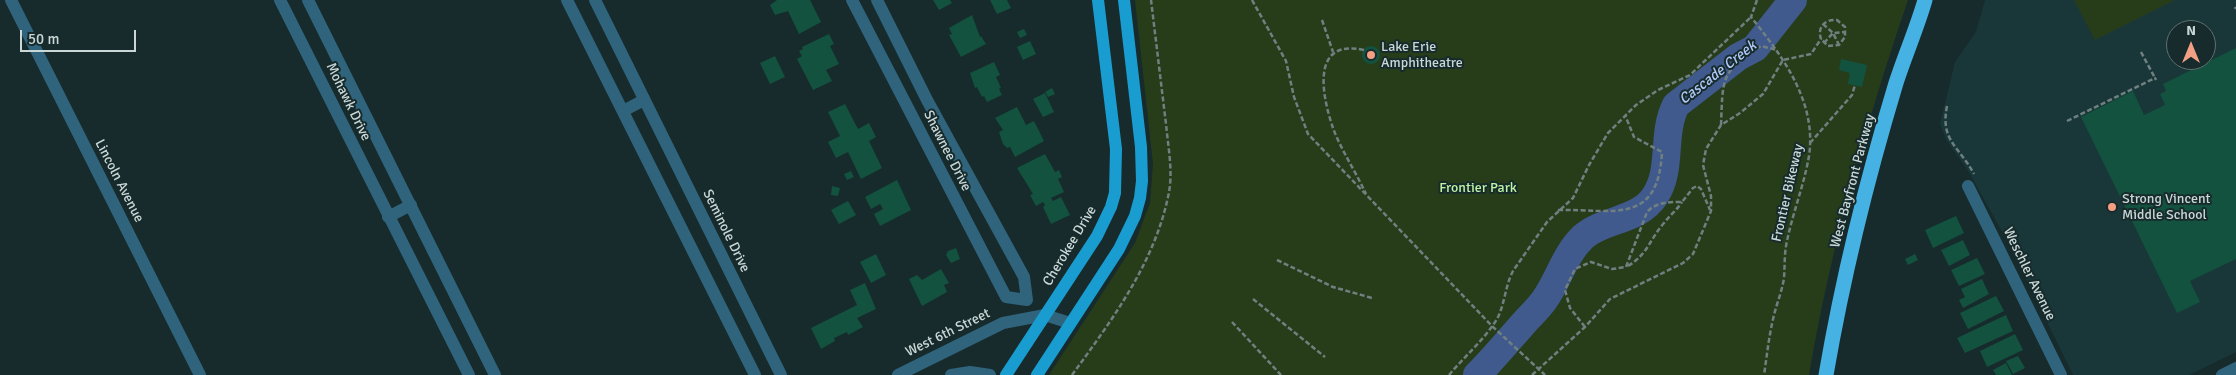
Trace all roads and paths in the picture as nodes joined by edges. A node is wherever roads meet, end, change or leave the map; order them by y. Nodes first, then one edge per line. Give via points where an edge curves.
1 (11, 0) edge
2 (280, 0) edge
3 (308, 0) edge
4 (567, 0) edge
5 (595, 0) edge
6 (852, 0) edge
7 (878, 0) edge
8 (1098, 0) edge
9 (1124, 0) edge
10 (1252, 0) edge
11 (1757, 0) edge
12 (1925, 0) edge
13 (1751, 17) junction
14 (1322, 20) dead end
15 (1823, 24) junction
16 (1846, 32) junction
17 (1833, 33) junction
18 (1821, 39) junction
19 (1824, 43) junction
20 (1839, 45) junction
21 (1364, 50) dead end
22 (1777, 50) junction
23 (1333, 52) junction
24 (2141, 52) dead end
25 (1783, 60) junction
26 (1855, 85) dead end
27 (644, 100) junction
28 (1947, 106) dead end
29 (623, 111) junction
30 (1625, 115) junction
31 (2067, 121) dead end
32 (1721, 125) junction
33 (1810, 143) junction
34 (1973, 184) joint
35 (1368, 197) junction
36 (1682, 202) junction
37 (411, 205) junction
38 (1558, 210) junction
39 (1711, 211) junction
40 (388, 217) junction
41 (1277, 260) dead end
42 (1626, 267) junction
43 (1372, 298) dead end
44 (1253, 299) dead end
45 (1027, 300) junction
46 (1045, 315) junction
47 (1232, 322) dead end
48 (1070, 323) junction
49 (1492, 326) junction
50 (1585, 327) junction
51 (1324, 357) dead end
52 (1538, 368) junction
53 (2236, 368) edge
54 (200, 375) edge
55 (469, 375) edge
56 (495, 375) edge
57 (754, 375) edge
58 (781, 375) edge
59 (898, 375) edge
60 (951, 375) edge
61 (990, 375) edge
62 (1006, 375) edge
63 (1036, 375) edge
64 (1281, 375) edge
65 (1450, 375) edge
66 (1532, 375) edge
67 (1545, 375) edge
68 (1764, 375) edge
69 (1826, 375) edge
70 (2061, 375) edge
71 (2222, 375) edge

1 - 54 street, Lincoln Avenue
2 - 40 street, Mohawk Drive
3 - 37 street, Mohawk Drive
4 - 29 street
5 - 27 street, Seminole Drive
6 - 45 street, Shawnee Drive via 1006,297
7 - 45 street, Shawnee Drive via 927,100 1024,277
8 - 46 main road, Cherokee Drive via 1116,149 1115,193 1097,236
9 - 48 main road via 1143,163 1140,198 1124,240
10 - 35 path via 1286,61 1294,97 1308,134
11 - 13 path
12 - 69 highway, West Bayfront Parkway via 1898,76 1867,188
13 - 22 path, Frontier Bikeway
13 - 30 path via 1690,75 1658,90
14 - 23 path
15 - 16 path via 1837,20
15 - 17 path
15 - 18 path via 1819,34
16 - 17 path
16 - 20 path
17 - 19 path
17 - 20 path
18 - 19 path
18 - 25 path via 1811,54
19 - 20 path
21 - 23 path via 1344,48
22 - 25 path, Frontier Bikeway
22 - 32 path via 1761,46 1741,58 1725,74
23 - 35 path via 1324,64 1324,81 1334,129
24 - 31 path via 2155,79
25 - 32 path via 1764,94
25 - 33 path, Frontier Bikeway via 1803,98
26 - 33 path via 1852,95
27 - 29 street
27 - 58 street, Seminole Drive
28 - 34 path via 1944,122 1948,135
29 - 57 street
30 - 38 path via 1608,132 1573,198
30 - 38 path via 1634,137 1662,152 1659,181 1654,191 1642,204 1622,211
32 - 39 path via 1706,149 1703,165 1711,196
33 - 68 path, Frontier Bikeway via 1800,196 1786,244 1784,276
34 - 70 street, Weschler Avenue
35 - 49 path
36 - 39 path via 1697,186
36 - 42 path via 1652,244 1639,259
36 - 42 path via 1652,206
37 - 40 street
37 - 56 street, Mohawk Drive
38 - 49 path via 1513,271
39 - 50 path via 1693,254 1683,263 1610,299
40 - 55 street, Mohawk Drive
41 - 43 path via 1333,287
42 - 50 path via 1612,269 1591,262 1575,268 1565,290 1570,308
44 - 51 path
45 - 46 street, Shawnee Drive
46 - 48 street, West 6th Street
46 - 59 street, West 6th Street via 1003,323
46 - 62 main road, Cherokee Drive
47 - 64 path
48 - 63 main road
49 - 52 path
49 - 65 path
50 - 52 path
52 - 66 path
52 - 67 path
53 - 71 street
60 - 61 street via 970,372

